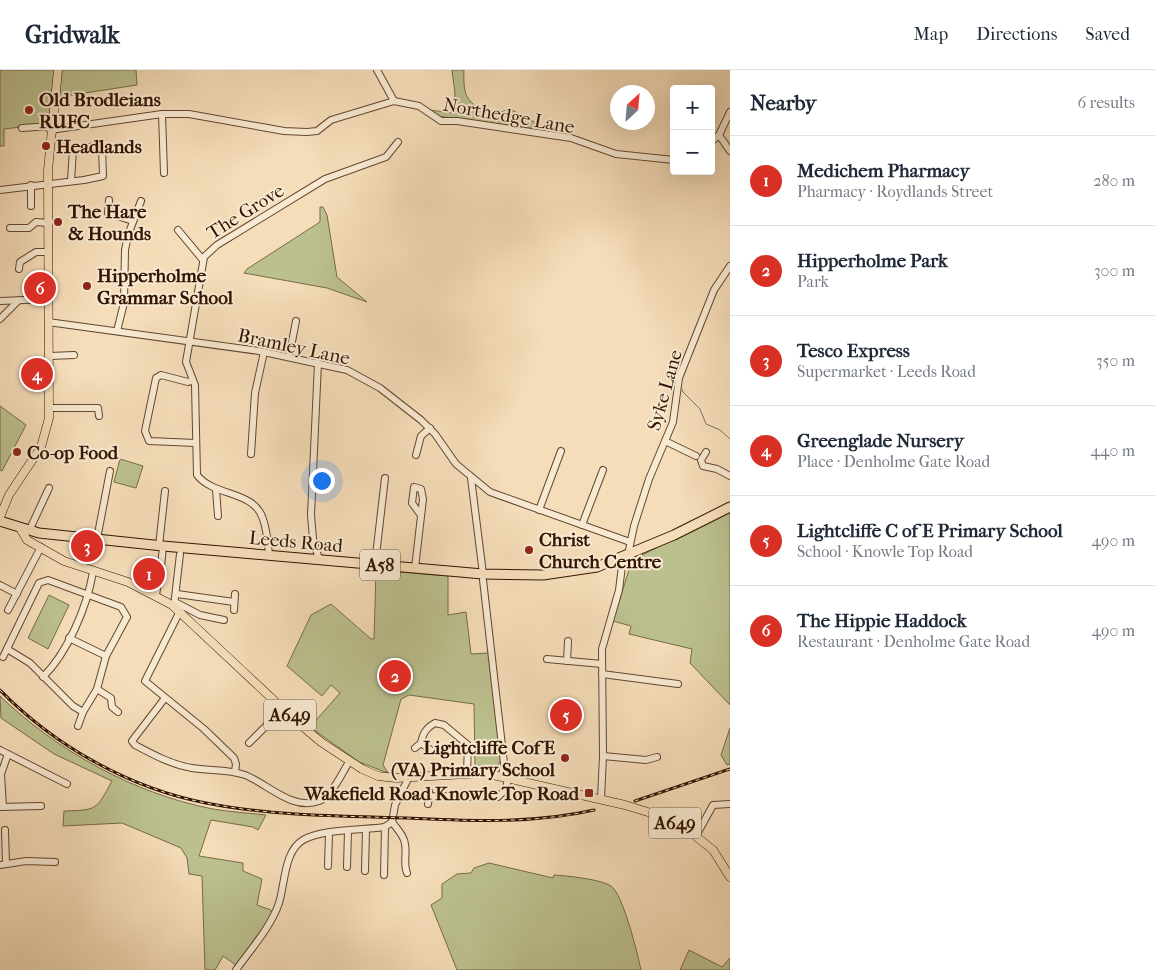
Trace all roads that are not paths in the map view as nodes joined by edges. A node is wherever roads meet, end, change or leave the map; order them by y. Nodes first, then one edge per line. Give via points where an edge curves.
1 (58, 70) edge
2 (377, 70) edge
3 (394, 102) junction
4 (730, 112) edge
5 (162, 114) junction
6 (22, 128) dead end
7 (51, 128) junction
8 (718, 134) junction
9 (715, 137) edge
10 (398, 142) dead end
11 (730, 151) edge
12 (670, 160) edge
13 (164, 173) dead end
14 (71, 181) junction
15 (48, 183) junction
16 (31, 185) junction
17 (0, 190) edge
18 (108, 200) dead end
19 (141, 201) dead end
20 (31, 206) dead end
21 (133, 221) junction
22 (48, 223) junction
23 (10, 228) dead end
24 (178, 230) dead end
25 (48, 252) junction
26 (203, 260) junction
27 (730, 266) edge
28 (19, 268) dead end
29 (48, 299) junction
30 (0, 301) edge
31 (18, 301) junction
32 (0, 319) edge
33 (296, 321) dead end
34 (48, 322) junction
35 (117, 331) junction
36 (190, 341) junction
37 (264, 352) junction
38 (74, 355) dead end
39 (50, 356) junction
40 (289, 357) junction
41 (318, 363) junction
42 (193, 380) junction
43 (50, 408) junction
44 (99, 416) dead end
45 (430, 428) junction
46 (665, 441) junction
47 (196, 443) junction
48 (562, 451) dead end
49 (706, 452) dead end
50 (251, 454) dead end
51 (416, 455) dead end
52 (696, 456) dead end
53 (603, 470) dead end
54 (110, 472) dead end
55 (730, 476) edge
56 (385, 478) dead end
57 (471, 478) junction
58 (49, 488) dead end
59 (216, 489) junction
60 (165, 491) dead end
61 (729, 508) edge
62 (539, 510) junction
63 (420, 514) dead end
64 (218, 516) dead end
65 (0, 519) edge
66 (582, 525) junction
67 (25, 530) junction
68 (97, 539) junction
69 (630, 542) junction
70 (161, 546) junction
71 (41, 547) junction
72 (180, 554) dead end
73 (269, 555) junction
74 (626, 556) junction
75 (319, 559) junction
76 (375, 564) junction
77 (415, 568) junction
78 (93, 572) junction
79 (483, 577) junction
80 (0, 585) edge
81 (17, 594) junction
82 (177, 594) junction
83 (235, 594) dead end
84 (156, 595) junction
85 (89, 596) junction
86 (234, 602) junction
87 (176, 606) junction
88 (8, 610) dead end
89 (234, 610) dead end
90 (224, 620) dead end
91 (69, 638) junction
92 (568, 641) dead end
93 (7, 649) junction
94 (106, 656) junction
95 (3, 657) dead end
96 (547, 659) dead end
97 (567, 661) junction
98 (602, 664) junction
99 (602, 674) junction
100 (44, 677) junction
101 (678, 684) dead end
102 (97, 689) junction
103 (165, 698) junction
104 (283, 709) junction
105 (83, 712) junction
106 (118, 712) dead end
107 (78, 726) dead end
108 (249, 743) dead end
109 (421, 743) junction
110 (415, 748) dead end
111 (0, 750) edge
112 (432, 751) dead end
113 (8, 754) junction
114 (603, 756) junction
115 (656, 757) dead end
116 (349, 762) junction
117 (235, 772) junction
118 (467, 772) junction
119 (409, 777) junction
120 (505, 777) junction
121 (67, 784) dead end
122 (601, 800) junction
123 (428, 804) dead end
124 (730, 804) edge
125 (41, 806) dead end
126 (1, 807) edge
127 (392, 822) junction
128 (385, 827) junction
129 (366, 829) junction
130 (5, 830) dead end
131 (348, 831) junction
132 (329, 833) junction
133 (696, 836) junction
134 (55, 862) dead end
135 (3, 865) edge
136 (328, 866) dead end
137 (347, 867) dead end
138 (364, 871) dead end
139 (407, 873) dead end
140 (384, 874) dead end
141 (730, 876) edge
142 (236, 970) edge

1 - 7 main road
2 - 3 street
3 - 5 street, Northedge Lane via 331,120 317,131 307,132 189,114
3 - 12 street, Northedge Lane via 419,106 441,121 571,138 616,154
4 - 8 street
5 - 7 street, Northedge Lane
5 - 13 street
6 - 7 street, Northedge Lane
7 - 15 main road
8 - 9 street
8 - 11 street
10 - 26 street, The Grove via 386,157 325,179 217,245
14 - 14 street via 73,149 102,148 103,176
14 - 15 street
15 - 16 street
15 - 22 main road
16 - 17 street
16 - 20 street
18 - 21 street via 108,213
19 - 21 street
21 - 35 street via 125,250 124,303
22 - 23 street via 36,222 29,228
22 - 25 main road
24 - 26 street
25 - 28 street via 36,252 20,262
25 - 29 main road
26 - 36 street, The Grove
27 - 46 street, Syke Lane via 714,290 679,378 673,422
29 - 31 street
29 - 34 main road
30 - 31 street
31 - 32 street
33 - 40 street
34 - 35 street, Bramley Lane
34 - 39 main road
35 - 36 street, Bramley Lane
36 - 37 street, Bramley Lane
36 - 42 street, The Grove via 186,362
37 - 40 street, Bramley Lane
37 - 50 street via 255,393
38 - 39 street
39 - 43 main road
40 - 41 street, Bramley Lane
41 - 45 street, Bramley Lane via 338,367 369,381
41 - 75 street via 311,515
42 - 47 street, The Grove
42 - 47 street via 188,382 161,375 156,378 145,431 150,441
43 - 44 street via 98,408
43 - 65 main road via 41,447 10,494
45 - 51 street via 421,436
45 - 57 street, Bramley Lane via 448,454
46 - 52 street
46 - 69 street, Syke Lane via 648,479
47 - 59 street, The Grove via 197,475 203,483
48 - 62 street
49 - 55 street via 701,460 703,466
53 - 66 street
54 - 68 street
56 - 76 street
57 - 62 street, Bramley Lane via 500,497
57 - 79 street
58 - 67 street
59 - 64 street
59 - 73 street via 256,506 263,519
60 - 70 street
61 - 74 highway, Leeds Road / A58
62 - 66 street, Bramley Lane
63 - 77 street
65 - 67 highway, Leeds Road / A58
66 - 69 street, Bramley Lane
67 - 68 highway, Leeds Road / A58
67 - 71 main road, A649 via 27,540
68 - 70 highway, Leeds Road / A58
69 - 74 street, Syke Lane
70 - 73 highway, Leeds Road / A58
70 - 84 street
71 - 78 main road, A649 via 64,561
71 - 81 street
72 - 82 street
73 - 75 highway, Leeds Road / A58
74 - 79 highway, Leeds Road / A58 via 597,567 570,572
74 - 98 street, Syke Lane via 602,649
75 - 76 highway, Leeds Road / A58
76 - 77 highway, Leeds Road / A58
77 - 79 highway, Leeds Road / A58
78 - 84 main road, A649 via 128,582
78 - 85 street
79 - 120 street
80 - 81 street
81 - 88 street
82 - 86 street
82 - 87 street
83 - 86 street
84 - 87 main road, A649
85 - 91 street
85 - 93 street via 48,580 39,582
85 - 94 street via 121,608 127,616
86 - 89 street
87 - 90 street
87 - 103 street via 146,681
87 - 104 main road, A649
91 - 94 street
91 - 100 street via 57,664
92 - 97 street
93 - 95 street
93 - 100 street via 30,663
94 - 102 street
96 - 97 street
97 - 98 street
98 - 99 street, Syke Lane
99 - 101 street
99 - 114 street, Syke Lane
100 - 105 street
102 - 105 street
102 - 106 street via 111,698 112,707
103 - 117 street via 234,758
103 - 117 street via 133,738 133,744 190,768
104 - 108 street
104 - 116 main road, A649
105 - 107 street
109 - 110 street
109 - 112 street
109 - 118 street via 422,734 428,727 435,723 444,725 468,745
111 - 113 street
113 - 121 street
113 - 126 street via 1,774
114 - 115 street via 646,760
114 - 122 street, Syke Lane
116 - 117 street via 326,796 306,803 288,799
116 - 119 main road, A649 via 378,776
118 - 119 main road, A649
118 - 120 main road, A649
119 - 127 street via 395,805
120 - 122 main road, A649
120 - 123 street via 506,789 498,797 429,794
122 - 133 main road, A649 via 651,813
124 - 133 street via 713,805
125 - 126 street
127 - 128 street
127 - 139 street via 406,844
128 - 129 street
128 - 140 street
129 - 131 street
129 - 138 street
130 - 135 street
131 - 132 street
131 - 137 street
132 - 136 street
132 - 142 street via 311,836 296,846 286,870 275,915
133 - 141 main road, A649 via 713,850
134 - 135 street via 26,861

